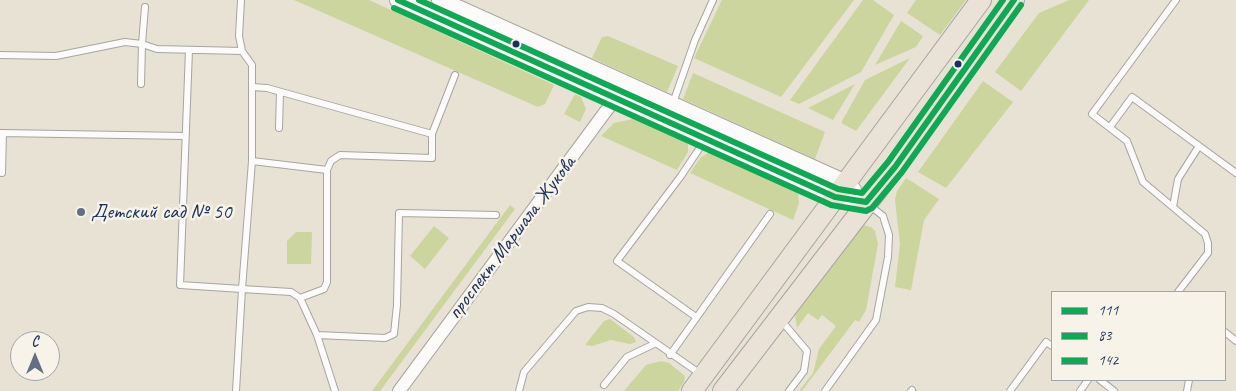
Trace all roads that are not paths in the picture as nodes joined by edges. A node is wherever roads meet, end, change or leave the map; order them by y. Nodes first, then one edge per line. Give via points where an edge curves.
1 (241, 0) edge
2 (398, 0) edge
3 (440, 0) edge
4 (713, 0) edge
5 (981, 0) edge
6 (1014, 0) edge
7 (1176, 0) edge
8 (145, 7) dead end
9 (142, 44) junction
10 (188, 50) junction
11 (242, 51) junction
12 (0, 55) edge
13 (454, 75) dead end
14 (141, 84) dead end
15 (626, 84) junction
16 (252, 87) junction
17 (280, 92) junction
18 (616, 98) junction
19 (672, 105) junction
20 (712, 123) junction
21 (1110, 127) junction
22 (279, 128) dead end
23 (1, 133) edge
24 (432, 134) junction
25 (186, 136) junction
26 (706, 138) junction
27 (1199, 146) junction
28 (252, 161) junction
29 (327, 170) junction
30 (2, 173) dead end
31 (1236, 173) edge
32 (841, 190) junction
33 (866, 202) junction
34 (1173, 207) junction
35 (770, 214) dead end
36 (496, 215) dead end
37 (242, 289) junction
38 (1179, 291) edge
39 (300, 298) junction
40 (778, 316) junction
41 (696, 317) junction
42 (1226, 333) edge
43 (316, 335) junction
44 (1236, 341) edge
45 (654, 344) junction
46 (1051, 345) edge
47 (670, 355) junction
48 (1101, 381) edge
49 (1112, 381) edge
50 (697, 384) edge
51 (604, 385) dead end
52 (1108, 386) junction
53 (236, 391) edge
54 (335, 391) edge
55 (399, 391) edge
56 (519, 391) edge
57 (723, 391) edge
58 (789, 391) edge
59 (825, 391) edge
60 (1010, 391) edge
61 (1114, 391) edge

1 - 11 lane via 239,36
2 - 18 street
3 - 15 street
4 - 19 lane
5 - 32 main road
6 - 33 main road
7 - 21 lane via 1092,114
8 - 9 lane
9 - 10 lane via 157,49
9 - 12 lane via 125,42 56,56
9 - 14 lane
10 - 11 lane
10 - 25 lane
11 - 16 lane via 252,66
13 - 24 lane
15 - 18 street, проспект Маршала Жукова
15 - 19 street
16 - 17 lane
16 - 28 lane
17 - 22 lane
17 - 24 lane
18 - 26 street
18 - 55 street, проспект Маршала Жукова
19 - 20 street
20 - 26 lane
20 - 32 street
21 - 27 lane via 1132,96
21 - 34 lane via 1127,141 1143,182
23 - 25 lane
23 - 30 lane
24 - 29 lane via 432,158 340,155 331,161
25 - 37 lane via 180,285
26 - 32 street
26 - 41 lane via 617,261
27 - 31 lane
27 - 34 lane via 1178,179
28 - 29 lane
28 - 37 lane
29 - 39 lane via 327,282 324,289
32 - 33 street
32 - 50 main road
33 - 40 main road
33 - 59 lane via 882,216 889,235 876,320
34 - 38 lane via 1205,234 1208,243 1208,253
35 - 41 lane
36 - 43 lane via 399,213 394,334 385,338
37 - 39 lane via 291,292
37 - 53 lane
39 - 43 lane
40 - 57 main road
40 - 58 lane via 807,351 804,370
41 - 47 lane
42 - 44 lane
43 - 54 lane
45 - 47 lane
45 - 51 lane via 627,357
45 - 56 lane via 602,308 588,307 576,311 524,372
46 - 60 lane via 1046,342
47 - 50 lane
48 - 52 lane
49 - 52 lane
52 - 61 lane

